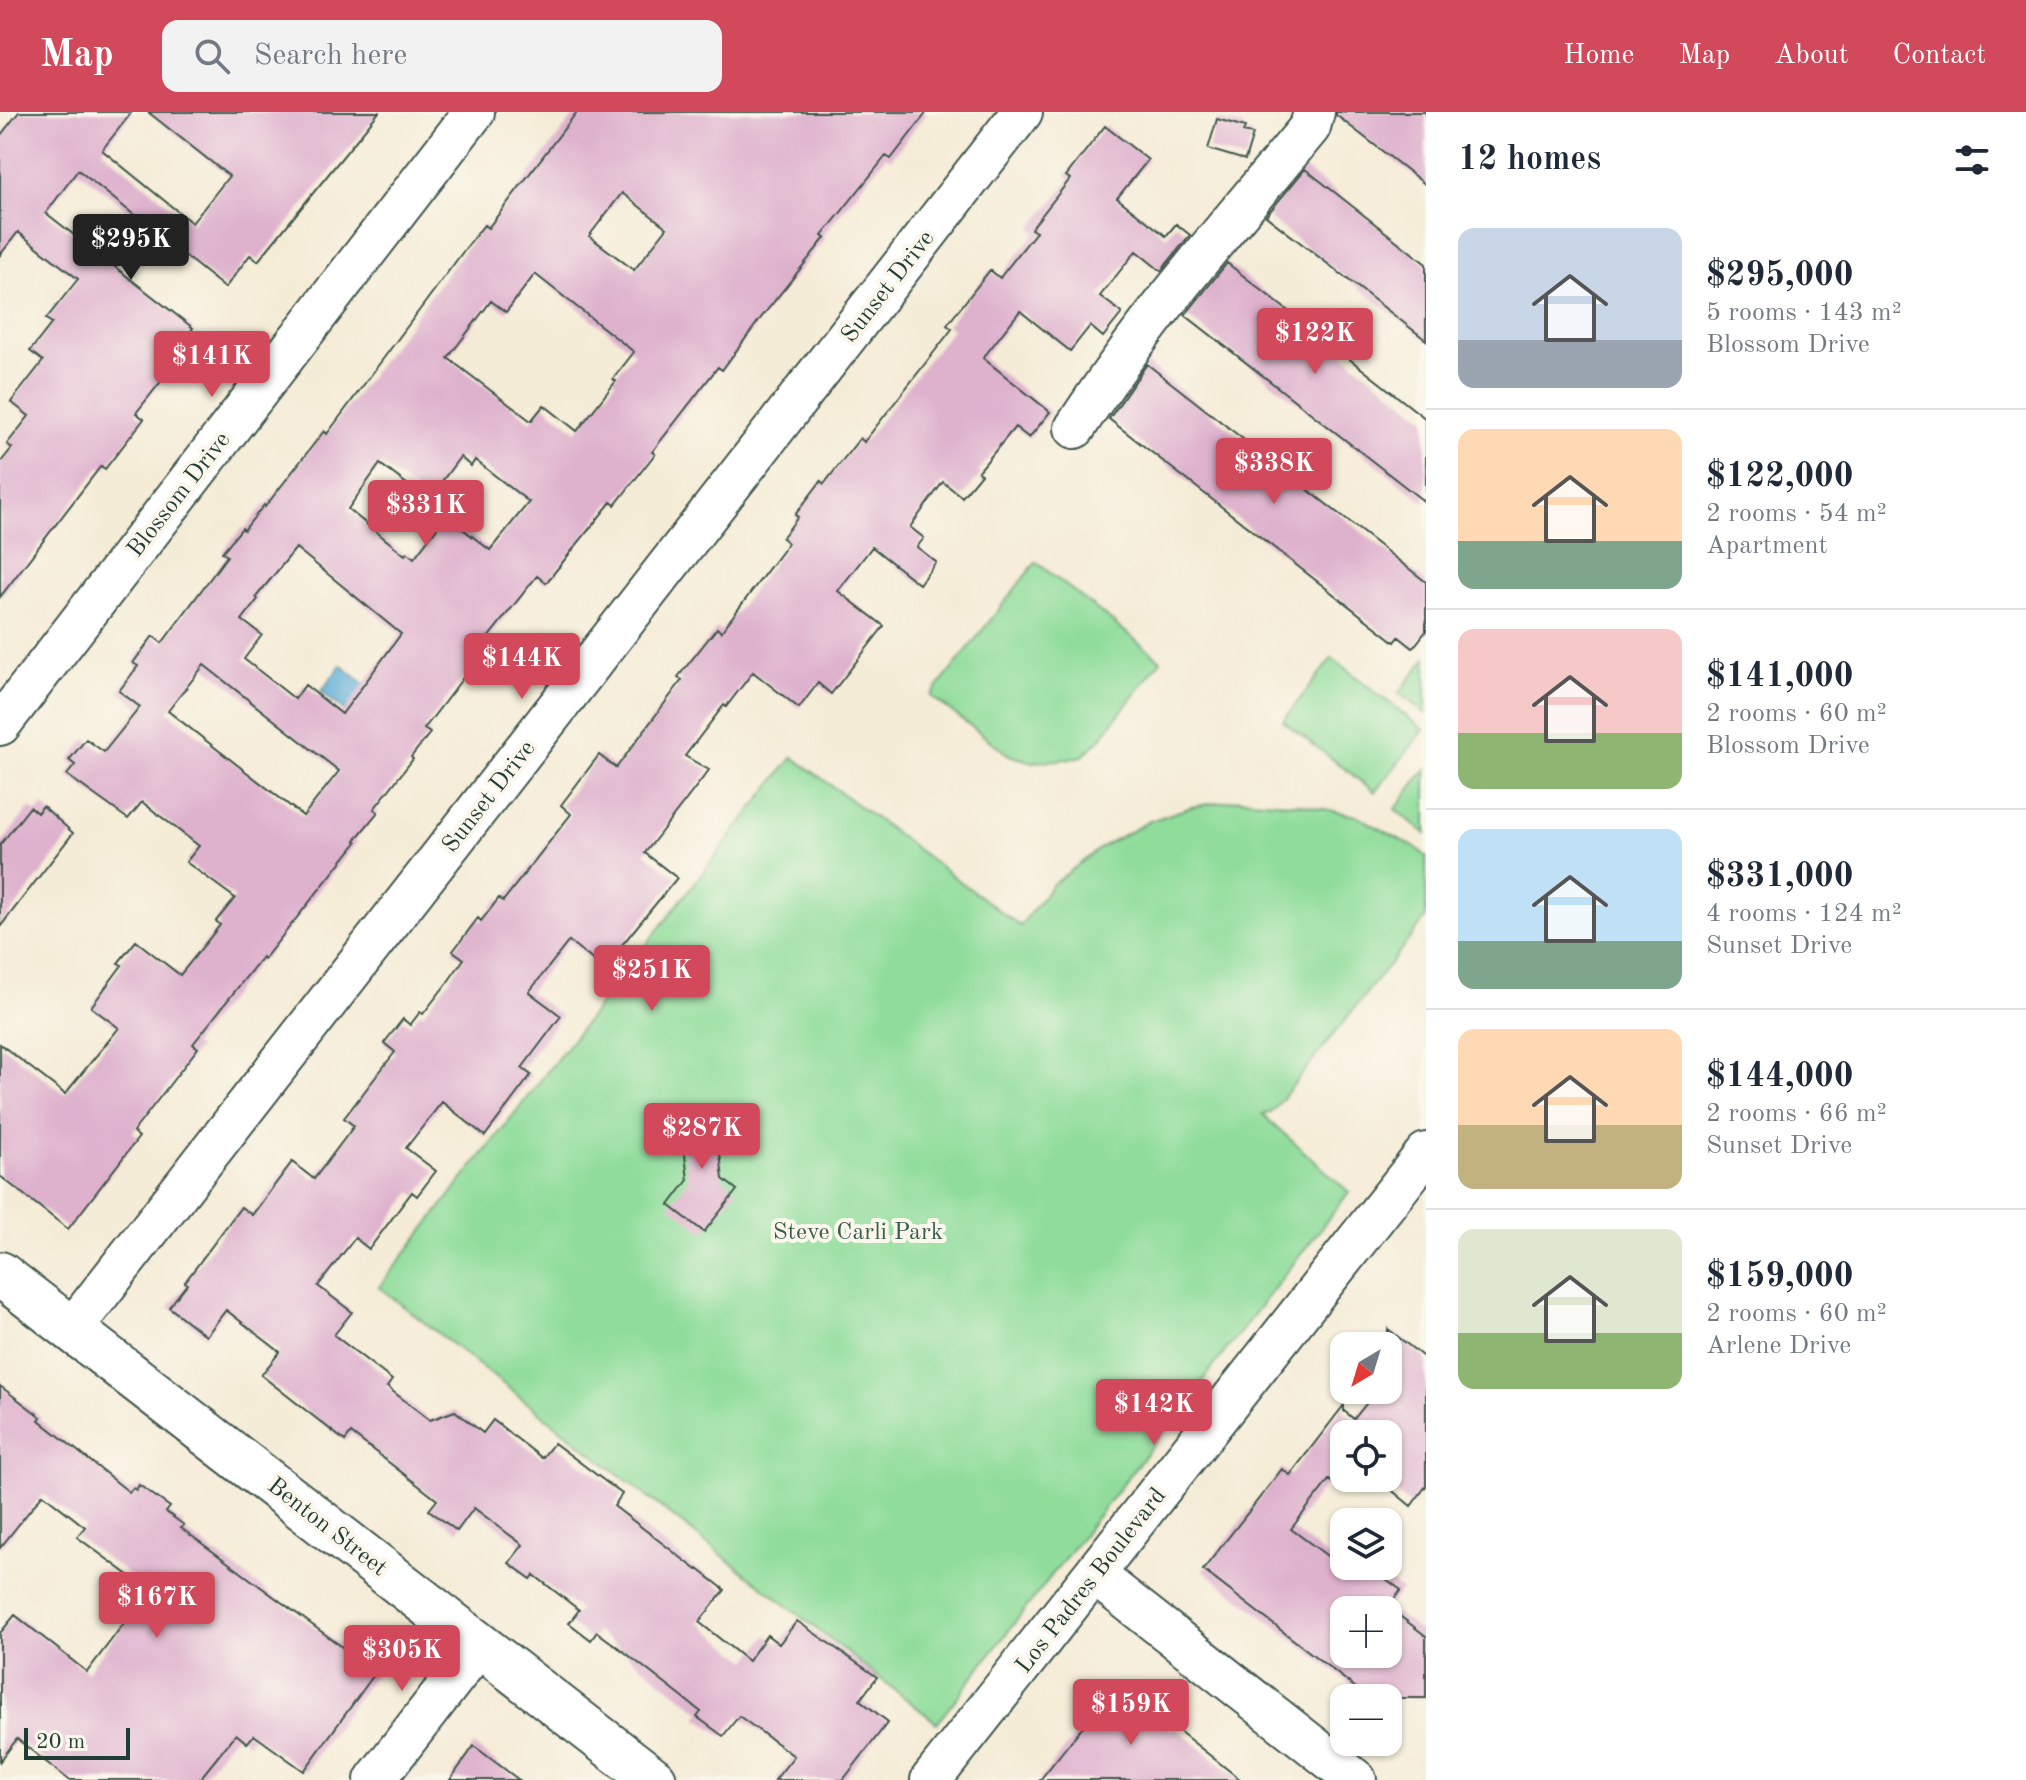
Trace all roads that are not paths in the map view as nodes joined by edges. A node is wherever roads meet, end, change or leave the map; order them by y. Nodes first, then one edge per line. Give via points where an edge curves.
1 (474, 112) edge
2 (1022, 112) edge
3 (1314, 112) edge
4 (1075, 428) dead end
5 (0, 725) edge
6 (1426, 1153) edge
7 (0, 1274) edge
8 (72, 1329) junction
9 (1095, 1575) junction
10 (480, 1644) junction
11 (375, 1780) edge
12 (654, 1780) edge
13 (931, 1780) edge
14 (1356, 1780) edge

1 - 5 street, Blossom Drive
2 - 8 street, Sunset Drive
3 - 4 street via 1310,127 1106,379
6 - 9 street, Los Padres Boulevard
7 - 8 main road, Benton Street
8 - 10 main road, Benton Street
9 - 13 street, Los Padres Boulevard
9 - 14 street
10 - 11 street
10 - 12 main road, Benton Street

